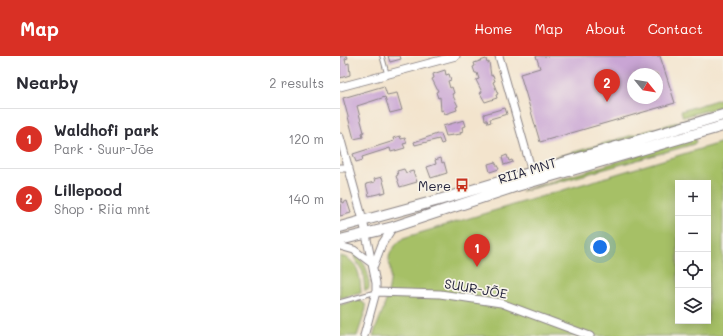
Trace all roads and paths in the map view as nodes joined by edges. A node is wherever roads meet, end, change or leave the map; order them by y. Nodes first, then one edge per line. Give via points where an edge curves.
1 (382, 56) edge
2 (456, 56) edge
3 (499, 56) edge
4 (387, 74) junction
5 (340, 87) edge
6 (723, 115) edge
7 (723, 126) edge
8 (340, 137) edge
9 (340, 168) edge
10 (349, 168) junction
11 (532, 172) junction
12 (363, 220) junction
13 (340, 227) edge
14 (393, 227) junction
15 (366, 234) junction
16 (340, 240) edge
17 (340, 246) edge
18 (374, 266) junction
19 (376, 292) junction
20 (340, 302) edge
21 (364, 336) edge
22 (590, 336) edge

1 - 4 lane
2 - 4 street
3 - 11 street
4 - 5 street
6 - 11 main road, RIIA MNT
7 - 14 main road, RIIA MNT via 518,186
8 - 10 street
9 - 10 street
10 - 12 street
11 - 12 main road, RIIA MNT
12 - 13 main road, RIIA MNT
12 - 15 street
14 - 15 main road, RIIA MNT
14 - 18 street via 382,244
15 - 16 main road, RIIA MNT
15 - 18 street
17 - 18 street via 354,250
18 - 19 street
19 - 20 lane
19 - 21 street
19 - 22 street, SUUR-JÕE via 440,294 501,303

